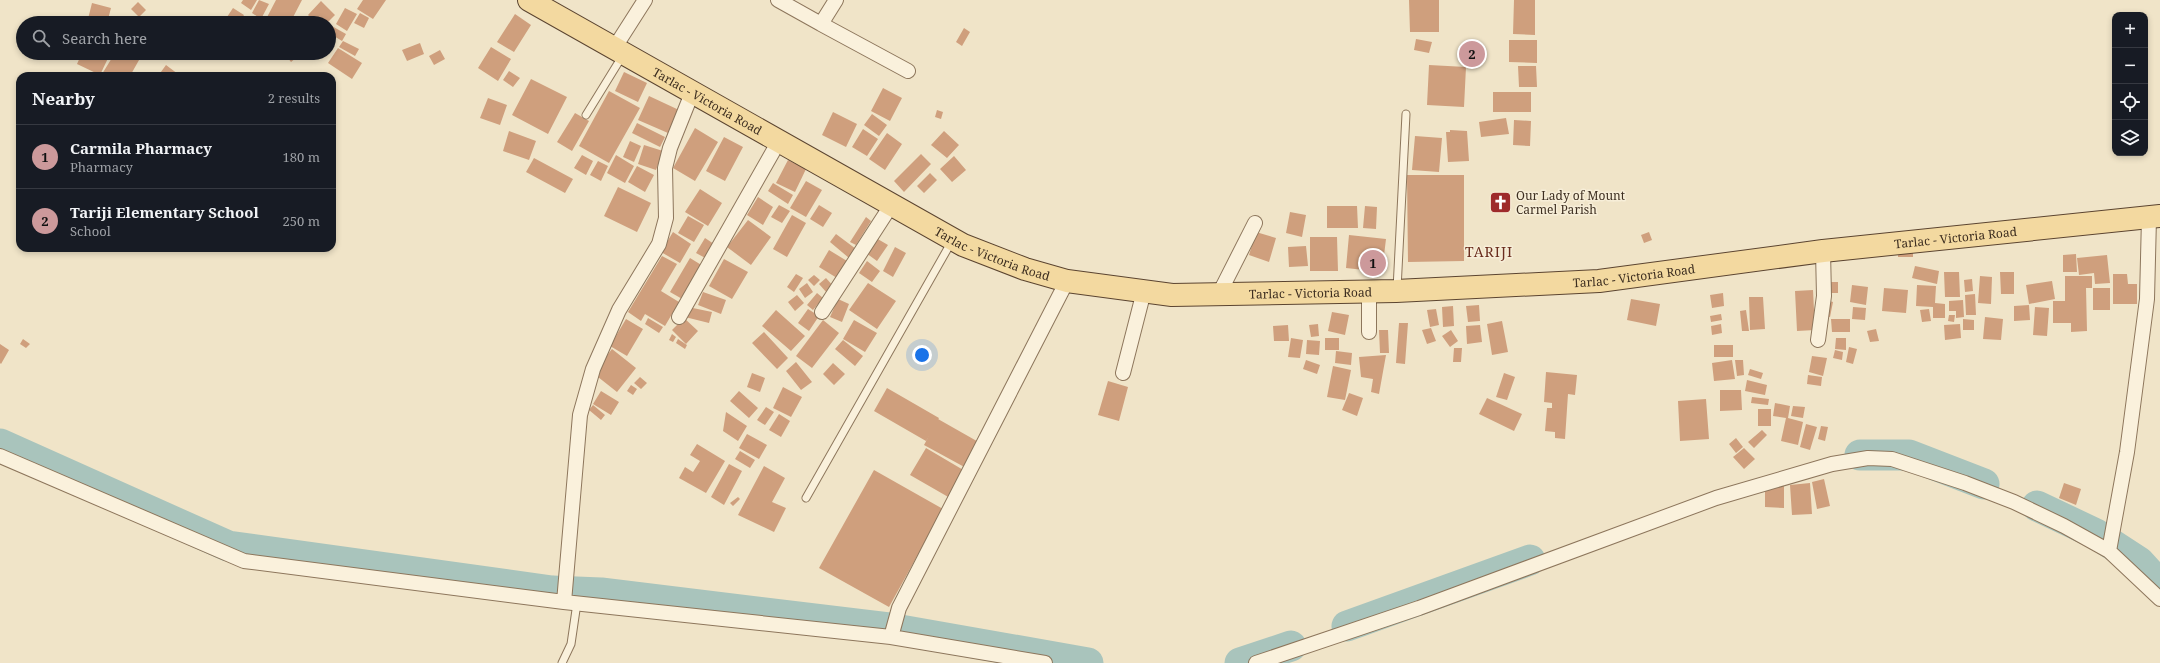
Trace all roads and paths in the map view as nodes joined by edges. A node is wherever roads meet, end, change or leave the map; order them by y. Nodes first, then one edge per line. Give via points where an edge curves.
1 (528, 0) edge
2 (645, 0) edge
3 (778, 0) edge
4 (836, 0) edge
5 (821, 24) junction
6 (620, 50) junction
7 (908, 71) dead end
8 (692, 93) junction
9 (1406, 114) dead end
10 (586, 116) dead end
11 (779, 141) junction
12 (892, 204) junction
13 (2155, 217) edge
14 (1255, 223) dead end
15 (954, 239) junction
16 (1823, 251) junction
17 (1067, 281) junction
18 (1144, 291) junction
19 (1369, 291) junction
20 (1396, 291) junction
21 (1219, 294) junction
22 (822, 312) dead end
23 (680, 317) dead end
24 (1369, 332) dead end
25 (1818, 340) dead end
26 (1123, 373) dead end
27 (0, 456) edge
28 (806, 498) dead end
29 (2109, 551) junction
30 (2160, 598) edge
31 (568, 600) junction
32 (892, 635) junction
33 (562, 663) edge
34 (1045, 663) edge
35 (1256, 663) edge

1 - 6 main road, Tarlac - Victoria Road
2 - 6 street
3 - 5 street
4 - 5 street
5 - 7 street
6 - 8 main road, Tarlac - Victoria Road
6 - 10 lane
8 - 11 main road, Tarlac - Victoria Road
8 - 31 street via 670,148 665,168 666,218 659,244 619,310 593,369 580,415 565,579
9 - 20 lane
11 - 12 main road, Tarlac - Victoria Road
11 - 23 street
12 - 15 main road, Tarlac - Victoria Road
12 - 22 street
13 - 16 main road, Tarlac - Victoria Road
13 - 29 street via 2127,452
14 - 21 street
15 - 17 main road, Tarlac - Victoria Road via 1025,269
15 - 28 lane
16 - 20 main road, Tarlac - Victoria Road via 1599,281
16 - 25 street via 1824,296
17 - 18 main road, Tarlac - Victoria Road
17 - 32 street via 899,608
18 - 21 main road, Tarlac - Victoria Road via 1172,295
18 - 26 street
19 - 20 main road, Tarlac - Victoria Road
19 - 21 main road, Tarlac - Victoria Road
19 - 24 street
27 - 31 street via 244,561
29 - 30 street
29 - 35 street via 2029,509 1965,482 1892,459 1868,458 1832,464 1716,498 1419,608
31 - 32 street
31 - 33 lane via 571,644
32 - 34 street

